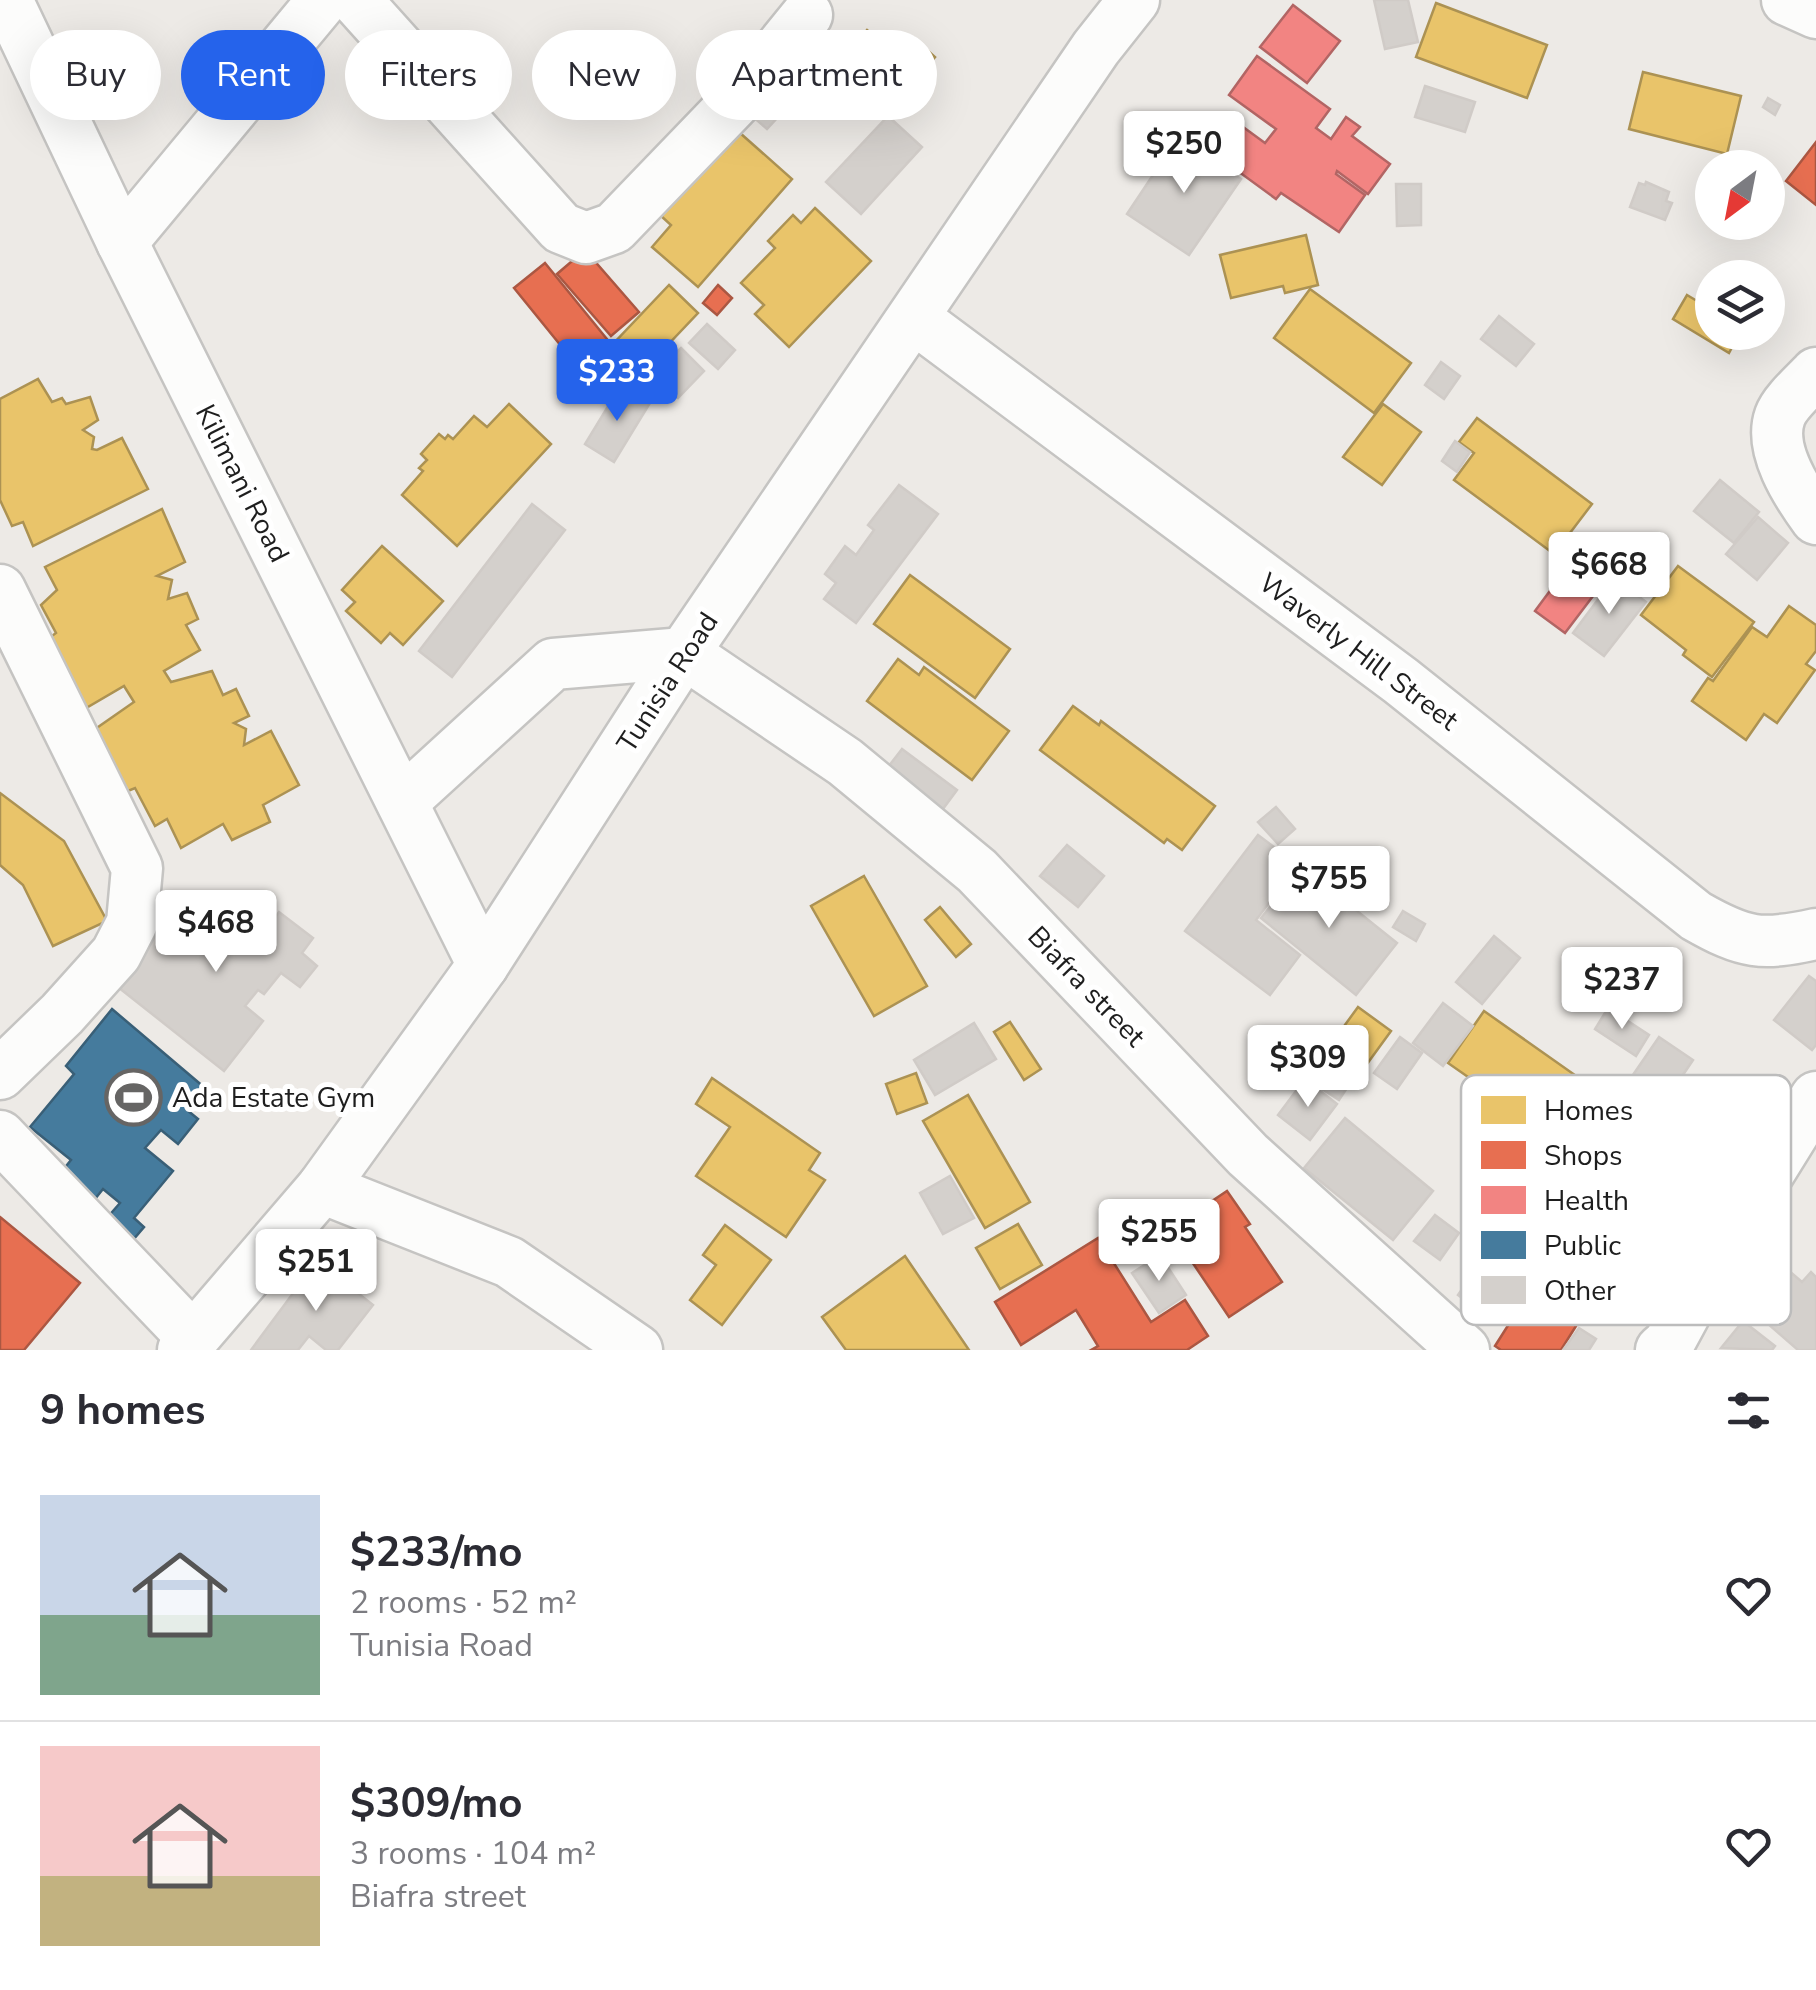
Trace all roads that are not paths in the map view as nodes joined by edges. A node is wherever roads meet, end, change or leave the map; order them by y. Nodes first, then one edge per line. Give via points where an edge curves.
1 (7, 0) edge
2 (324, 0) edge
3 (356, 0) edge
4 (1134, 0) edge
5 (1787, 0) edge
6 (806, 5) edge
7 (1816, 13) edge
8 (122, 242) junction
9 (914, 318) junction
10 (1816, 373) edge
11 (1816, 519) edge
12 (0, 590) edge
13 (684, 654) junction
14 (402, 802) junction
15 (1816, 934) edge
16 (483, 964) junction
17 (0, 1074) edge
18 (1816, 1097) edge
19 (0, 1136) edge
20 (1791, 1138) edge
21 (322, 1188) junction
22 (1679, 1325) edge
23 (188, 1344) edge
24 (637, 1350) edge
25 (1464, 1350) edge
26 (1661, 1350) edge

1 - 8 street, Kilimani Road
2 - 8 street
3 - 6 street via 561,228 586,238 614,228 743,94
4 - 9 street, Tunisia Road
5 - 7 street
8 - 14 street, Kilimani Road
9 - 13 street, Tunisia Road
9 - 15 street, Waverly Hill Street via 1401,681 1696,916 1732,937 1777,942
10 - 11 street via 1780,416 1778,454
12 - 17 street via 137,868 132,923 116,954
13 - 14 street via 553,664
13 - 16 street, Tunisia Road
13 - 25 street, Biafra street via 846,762 977,871 1248,1155
14 - 16 street, Kilimani Road
16 - 21 street, Tunisia Road
18 - 20 street
19 - 23 street
21 - 23 street, Tunisia Road
21 - 24 street via 509,1262
22 - 26 street

